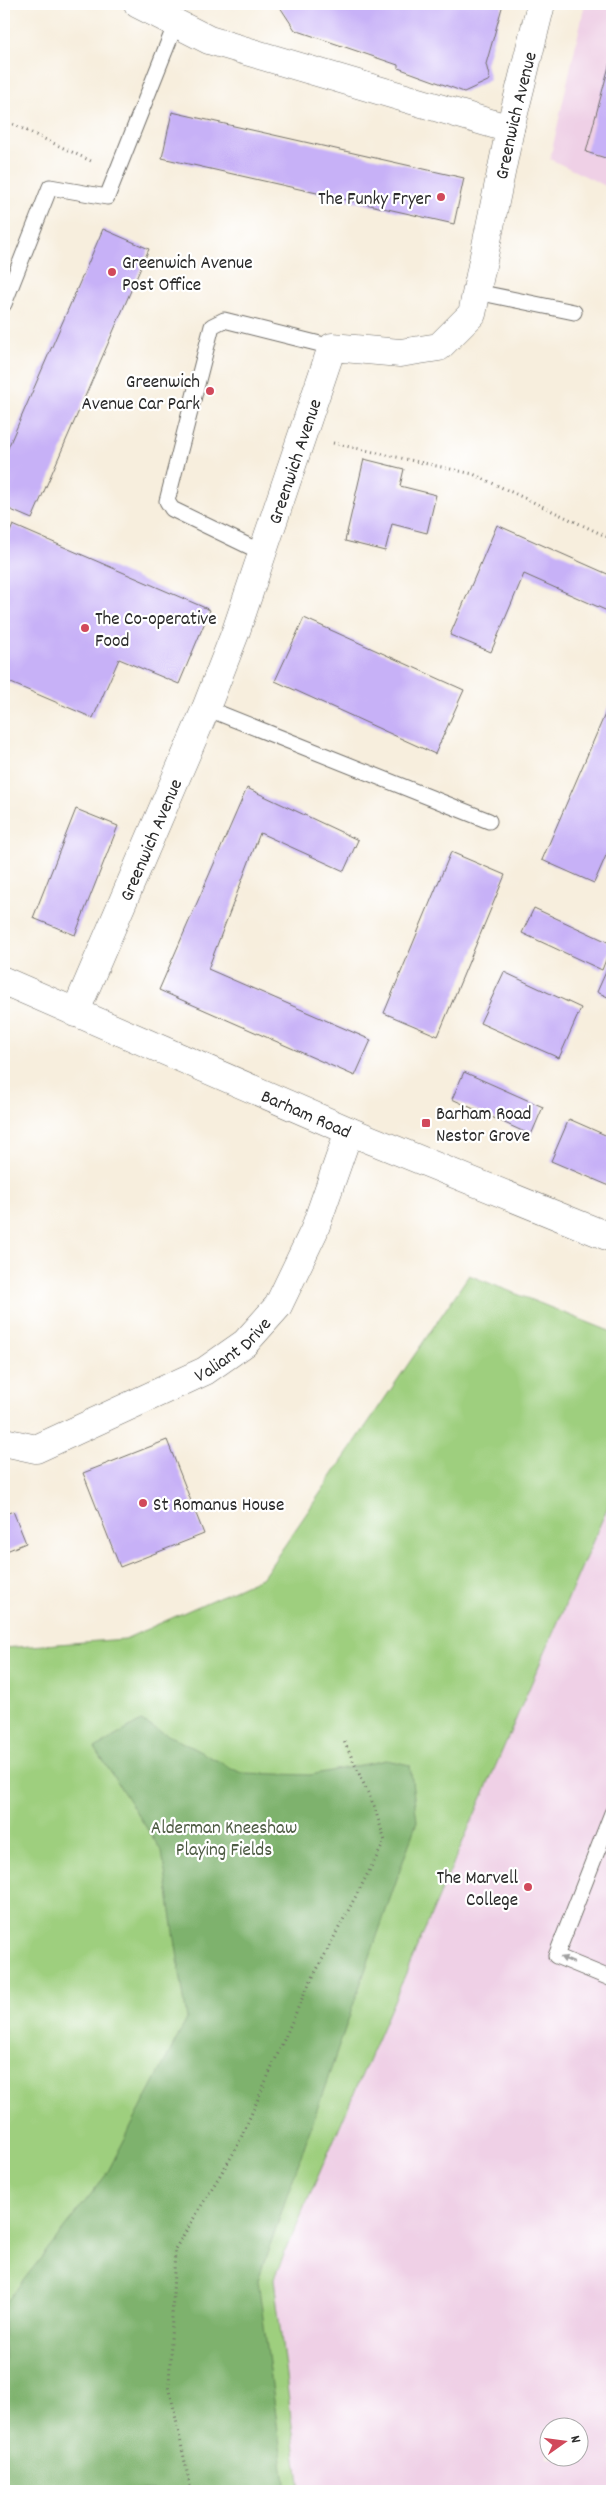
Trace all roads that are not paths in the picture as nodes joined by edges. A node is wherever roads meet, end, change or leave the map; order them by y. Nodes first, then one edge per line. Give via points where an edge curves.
1 (138, 4) edge
2 (541, 4) edge
3 (179, 13) edge
4 (510, 129) junction
5 (477, 292) junction
6 (4, 304) edge
7 (574, 312) dead end
8 (332, 347) junction
9 (263, 553) junction
10 (206, 708) junction
11 (489, 821) dead end
12 (4, 982) edge
13 (75, 1013) junction
14 (349, 1131) junction
15 (612, 1238) edge
16 (4, 1442) edge
17 (612, 1813) edge
18 (612, 1978) edge

1 - 3 street
2 - 4 street, Greenwich Avenue
3 - 4 street via 209,40
3 - 6 lane via 107,197 50,187
4 - 5 street, Greenwich Avenue
5 - 7 lane
5 - 8 street, Greenwich Avenue via 472,314 439,347 400,353
8 - 9 street, Greenwich Avenue
8 - 9 lane via 224,320 212,326 167,501 172,509
9 - 10 street, Greenwich Avenue
10 - 11 lane
10 - 13 street, Greenwich Avenue
12 - 13 street, Barham Road
13 - 14 street, Barham Road
14 - 15 street, Barham Road
14 - 16 street, Valiant Drive via 314,1231 278,1306 245,1343 205,1371 36,1449
18 -> 17 lane via 556,1956

